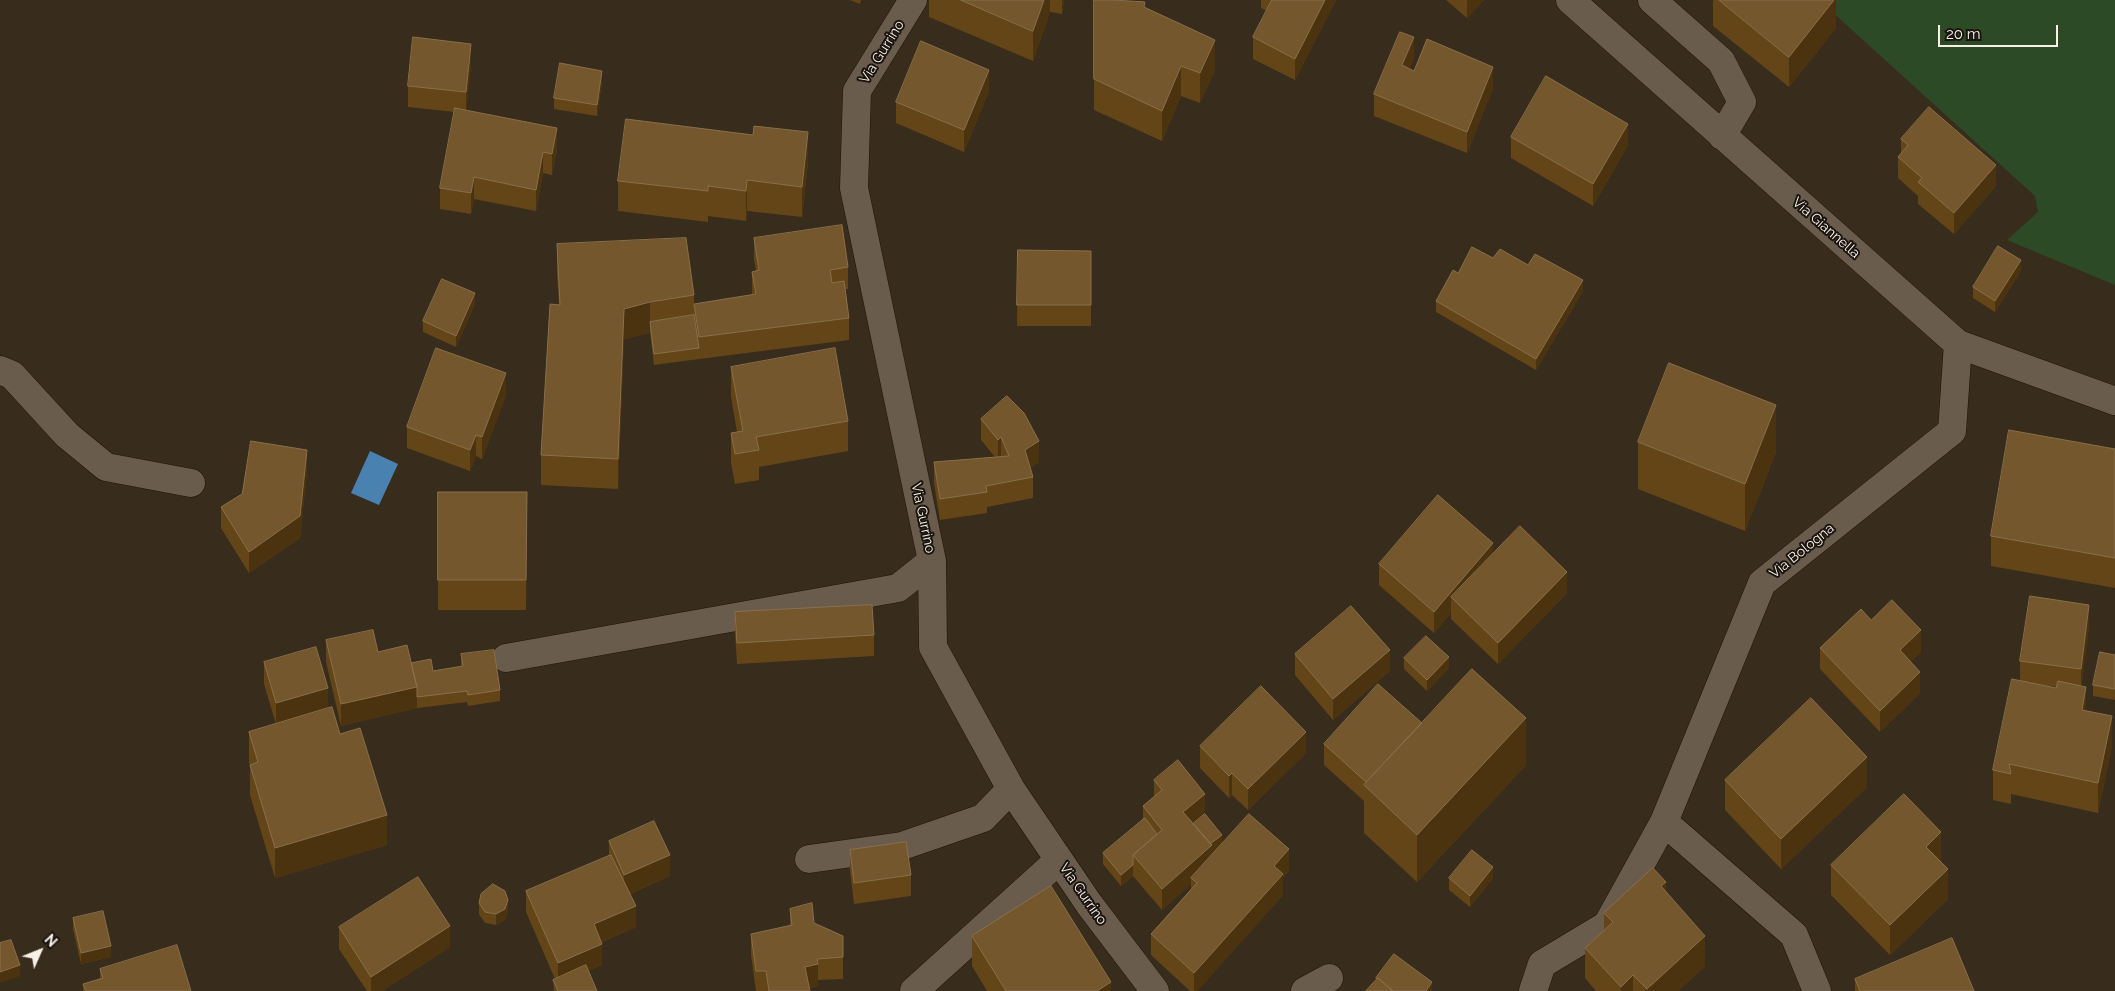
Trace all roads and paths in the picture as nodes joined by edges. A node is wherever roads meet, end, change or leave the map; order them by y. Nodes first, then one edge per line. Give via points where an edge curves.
1 (914, 0) edge
2 (1570, 0) edge
3 (1652, 0) edge
4 (1722, 136) junction
5 (1958, 344) junction
6 (0, 370) edge
7 (2115, 401) edge
8 (191, 483) dead end
9 (932, 561) junction
10 (506, 658) dead end
11 (1011, 789) junction
12 (1664, 822) junction
13 (809, 859) dead end
14 (1059, 860) junction
15 (1328, 978) dead end
16 (914, 991) edge
17 (1155, 991) edge
18 (1305, 991) edge
19 (1533, 991) edge
20 (1817, 991) edge

1 - 9 street, Via Gurrino via 858,91 854,188
2 - 4 street, Via Giannella
3 - 4 street via 1721,61 1742,102
4 - 5 street, Via Giannella
5 - 7 street, Via Giannella
5 - 12 street, Via Bologna via 1952,431 1762,583
6 - 8 street via 12,375 67,435 106,467
9 - 10 street via 898,588
9 - 11 street, Via Gurrino via 933,647
11 - 13 street via 983,818 902,846
11 - 14 street, Via Gurrino
12 - 19 street, Via Bologna via 1607,925 1542,964
12 - 20 street via 1794,935
14 - 16 street
14 - 17 street, Via Gurrino via 1088,904
15 - 18 street

